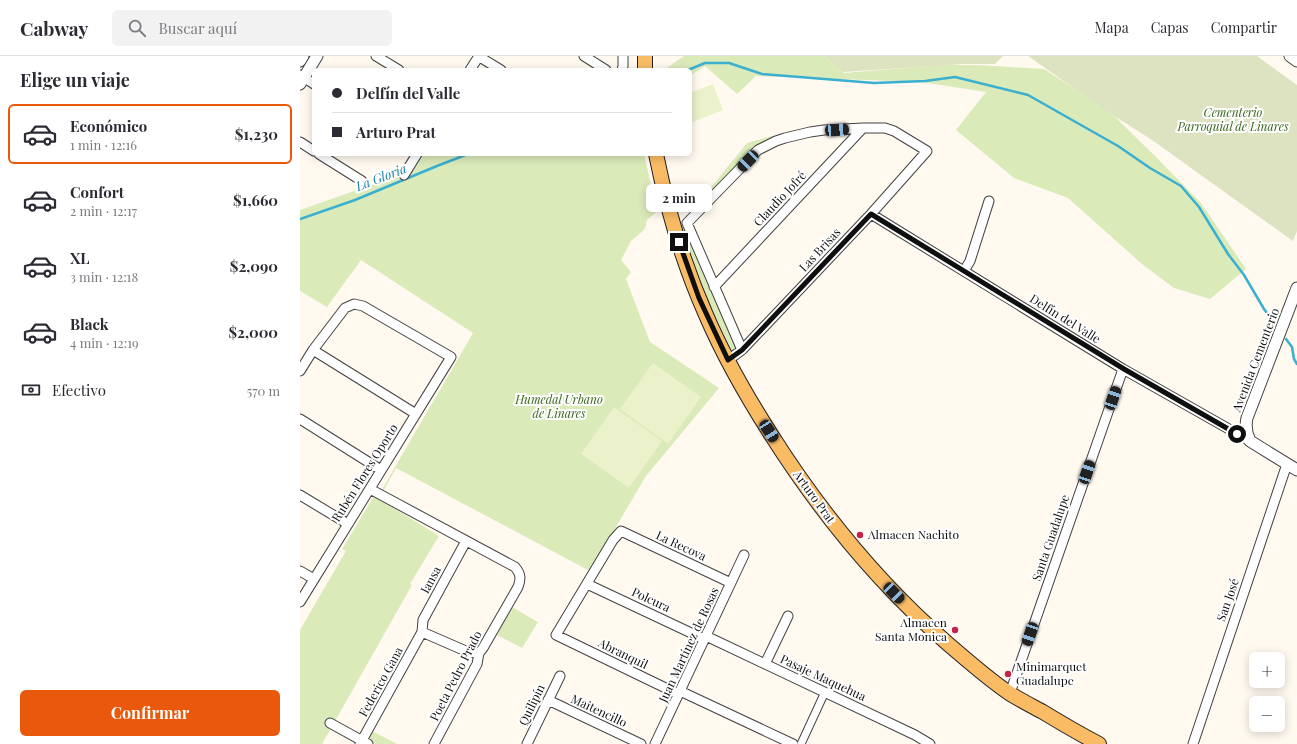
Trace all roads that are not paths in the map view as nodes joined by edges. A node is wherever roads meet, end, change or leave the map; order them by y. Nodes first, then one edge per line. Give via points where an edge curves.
1 (303, 56) edge
2 (318, 56) edge
3 (376, 56) edge
4 (479, 56) edge
5 (584, 56) edge
6 (623, 56) edge
7 (645, 56) edge
8 (1290, 56) edge
9 (300, 61) edge
10 (1297, 61) edge
11 (396, 68) edge
12 (471, 68) edge
13 (498, 68) edge
14 (603, 68) edge
15 (622, 68) edge
16 (645, 68) edge
17 (301, 79) edge
18 (312, 83) edge
19 (862, 128) junction
20 (300, 142) edge
21 (312, 150) edge
22 (322, 156) edge
23 (416, 156) edge
24 (656, 156) edge
25 (404, 175) dead end
26 (362, 181) dead end
27 (989, 201) dead end
28 (871, 214) junction
29 (964, 271) junction
30 (714, 287) junction
31 (1297, 288) edge
32 (1293, 312) edge
33 (312, 350) junction
34 (742, 350) junction
35 (728, 360) junction
36 (301, 368) edge
37 (1124, 369) junction
38 (416, 414) junction
39 (300, 419) edge
40 (1250, 441) junction
41 (1286, 464) junction
42 (382, 470) junction
43 (1297, 470) edge
44 (370, 489) junction
45 (300, 495) edge
46 (348, 524) junction
47 (466, 541) junction
48 (744, 556) dead end
49 (300, 571) edge
50 (314, 579) junction
51 (731, 583) junction
52 (587, 584) junction
53 (300, 602) edge
54 (788, 616) dead end
55 (422, 632) junction
56 (705, 638) junction
57 (479, 653) junction
58 (765, 664) junction
59 (560, 676) dead end
60 (679, 692) junction
61 (825, 692) junction
62 (1010, 693) junction
63 (548, 700) junction
64 (330, 723) dead end
65 (364, 743) edge
66 (434, 744) edge
67 (527, 744) edge
68 (640, 744) edge
69 (655, 744) edge
70 (793, 744) edge
71 (801, 744) edge
72 (930, 744) edge
73 (1099, 744) edge
74 (1193, 744) edge

1 - 9 street
2 - 17 street
3 - 11 street
4 - 12 street
4 - 13 street
5 - 14 street
6 - 15 street
7 - 16 main road
8 - 10 street
17 - 18 street
19 - 28 street, Las Brisas via 885,128 894,131 927,151
19 - 30 street, Claudio Jofré
19 - 30 street via 805,133 766,145 758,150 687,223
20 - 21 street
22 - 26 street
23 - 25 street
24 - 35 main road, Arturo Prat via 664,192 686,265 706,316
27 - 29 street via 970,261
28 - 29 street, Delfín del Valle
28 - 34 street, Las Brisas
29 - 37 street, Delfín del Valle
30 - 34 street
31 - 32 street, Avenida Cementerio
32 - 40 street, Avenida Cementerio via 1247,418 1246,430
33 - 36 street
33 - 38 street
33 - 38 street, Rubén Flores Oporto via 344,308 354,304 364,306 451,357
34 - 35 street, Las Brisas
35 - 62 main road, Arturo Prat via 756,411 801,480 860,556 933,631
37 - 40 street, Delfín del Valle
37 - 62 street, Santa Guadalupe
38 - 42 street, Rubén Flores Oporto
39 - 42 street
40 - 41 street
41 - 43 street
41 - 74 street, San José
42 - 44 street, Rubén Flores Oporto
44 - 46 street, Rubén Flores Oporto
44 - 47 street
45 - 46 street
46 - 50 street, Rubén Flores Oporto
47 - 55 street, Iansa via 423,620
47 - 57 street, Poeta Pedro Prado via 515,567 520,576 518,587
48 - 51 street, Juan Martínez de Rosas
49 - 50 street
50 - 53 street, Rubén Flores Oporto
51 - 52 street, La Recova via 621,531
51 - 56 street, Juan Martínez de Rosas
52 - 56 street, Polcura
52 - 60 street, Abranquil via 556,636
54 - 58 street
55 - 57 street via 468,652
55 - 65 street, Federico Gana
56 - 58 street, Pasaje Maquehua
56 - 60 street, Juan Martínez de Rosas
57 - 66 street, Poeta Pedro Prado via 477,664
58 - 61 street, Pasaje Maquehua
59 - 63 street, Quilipín
60 - 69 street, Juan Martínez de Rosas
60 - 70 street, Abranquil
61 - 71 street
61 - 72 street, Pasaje Maquehua
62 - 73 main road, Arturo Prat
63 - 67 street, Quilipín
63 - 68 street, Maitencillo
64 - 65 street

